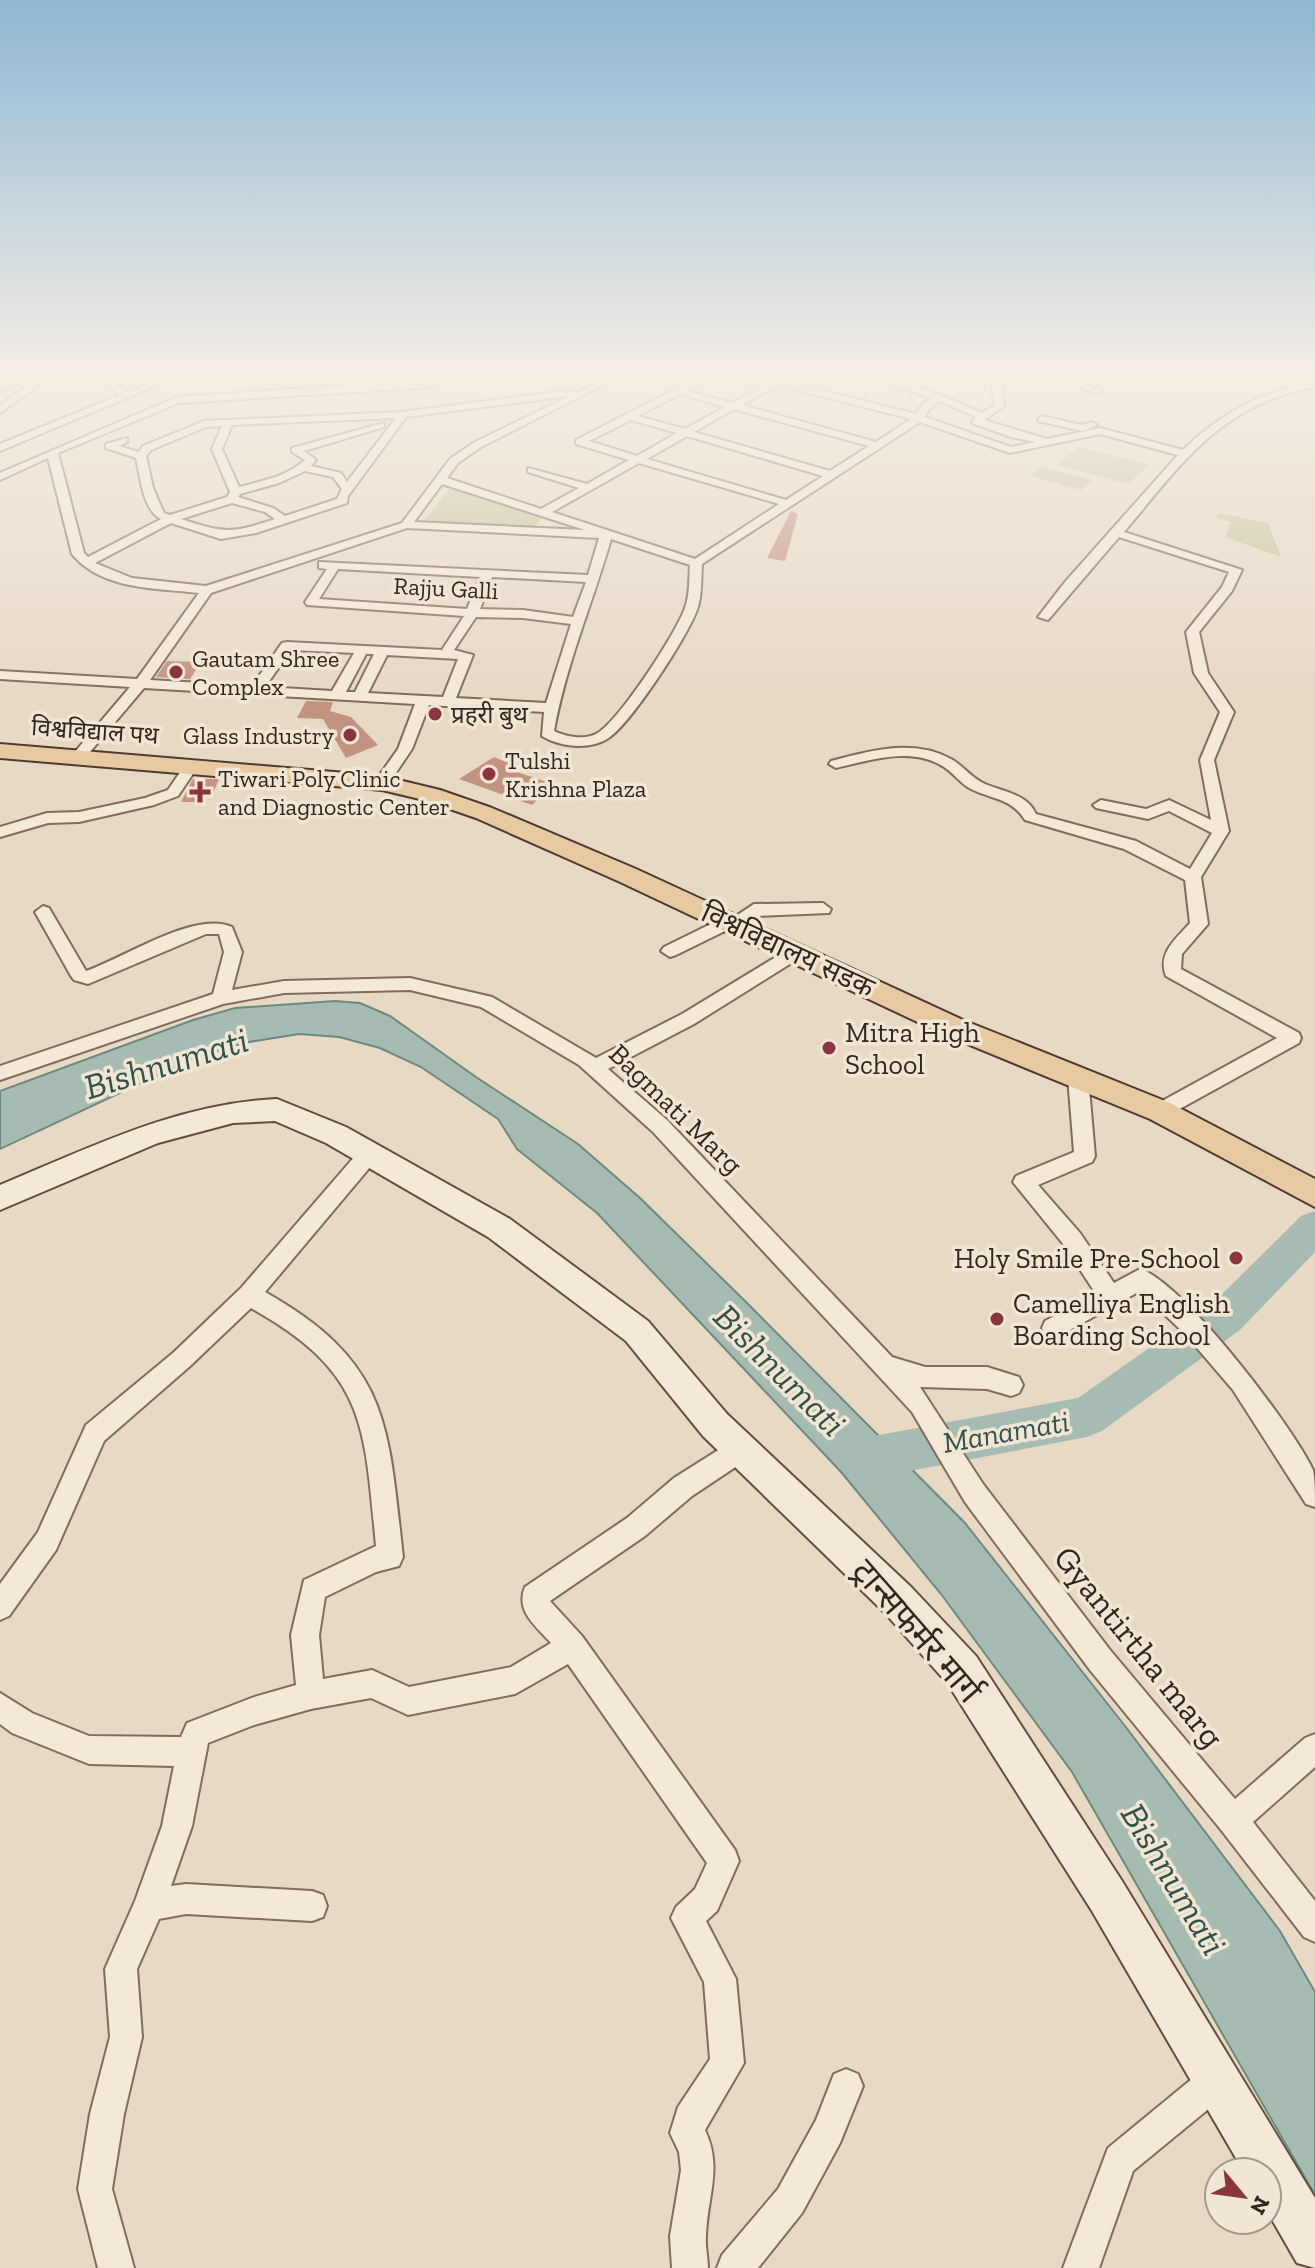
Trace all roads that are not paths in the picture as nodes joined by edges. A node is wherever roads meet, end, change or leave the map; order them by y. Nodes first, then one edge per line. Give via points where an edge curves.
1 (60, 485) edge
2 (147, 485) edge
3 (229, 485) edge
4 (263, 485) edge
5 (344, 485) edge
6 (350, 485) edge
7 (437, 485) edge
8 (457, 485) edge
9 (579, 485) edge
10 (590, 485) edge
11 (723, 485) edge
12 (815, 485) edge
13 (1158, 485) edge
14 (586, 487) junction
15 (347, 489) junction
16 (233, 496) junction
17 (786, 503) junction
18 (544, 512) junction
19 (170, 519) junction
20 (283, 520) junction
21 (406, 525) junction
22 (1117, 533) junction
23 (606, 535) junction
24 (288, 561) junction
25 (86, 563) junction
26 (696, 563) junction
27 (335, 565) junction
28 (488, 572) junction
29 (595, 579) junction
30 (207, 590) junction
31 (472, 613) junction
32 (1044, 617) dead end
33 (577, 621) junction
34 (383, 649) junction
35 (362, 650) junction
36 (445, 655) junction
37 (0, 675) edge
38 (141, 683) junction
39 (256, 690) junction
40 (337, 695) junction
41 (359, 698) junction
42 (423, 702) junction
43 (447, 704) junction
44 (551, 708) junction
45 (0, 751) edge
46 (79, 756) junction
47 (836, 764) dead end
48 (192, 765) junction
49 (382, 783) junction
50 (1101, 805) dead end
51 (1221, 831) junction
52 (0, 832) edge
53 (1193, 877) junction
54 (823, 909) dead end
55 (43, 912) dead end
56 (732, 924) junction
57 (670, 951) dead end
58 (795, 953) junction
59 (221, 998) junction
60 (595, 1067) junction
61 (0, 1073) edge
62 (1078, 1077) junction
63 (1160, 1111) junction
64 (369, 1154) junction
65 (1315, 1194) edge
66 (0, 1198) edge
67 (249, 1295) junction
68 (1111, 1297) junction
69 (1053, 1328) dead end
70 (884, 1366) junction
71 (1011, 1385) dead end
72 (920, 1404) joint
73 (740, 1450) junction
74 (1315, 1495) edge
75 (0, 1607) edge
76 (572, 1646) junction
77 (311, 1695) junction
78 (0, 1707) edge
79 (1315, 1748) edge
80 (191, 1752) junction
81 (1233, 1820) junction
82 (149, 1905) junction
83 (312, 1906) dead end
84 (1315, 1926) edge
85 (1216, 2081) junction
86 (846, 2086) dead end
87 (1315, 2245) edge
88 (116, 2268) edge
89 (690, 2268) edge
90 (735, 2268) edge
91 (1081, 2268) edge

1 - 25 street via 78,554
2 - 19 street via 159,515
3 - 16 street
4 - 16 street
5 - 15 street
6 - 15 street
7 - 21 street
8 - 18 street
9 - 14 street
10 - 14 street
11 - 17 street
12 - 17 street
13 - 22 street
14 - 18 street
15 - 20 street via 336,505
16 - 19 street
16 - 20 street
17 - 26 street
18 - 23 street
19 - 20 street via 221,536
19 - 25 street
21 - 23 street
21 - 24 street
22 - 32 street
22 - 51 street via 1236,570 1192,632 1201,673 1227,712 1207,760
23 - 26 street
23 - 29 street
24 - 27 street
24 - 30 street
25 - 30 street via 131,582
26 - 44 street via 692,608 656,669 603,737 553,738 547,733
27 - 28 street
27 - 31 street, Rajju Galli via 311,602
28 - 29 street
28 - 31 street
29 - 33 street
30 - 38 street
31 - 33 street, Rajju Galli
31 - 36 street
33 - 44 street
34 - 35 street
34 - 36 street
34 - 41 street
35 - 39 street via 287,646
35 - 40 street
36 - 43 street via 466,655
37 - 38 street
38 - 39 street
38 - 46 street
39 - 40 street
40 - 41 street
41 - 42 street
42 - 43 street
42 - 49 street via 405,749
43 - 44 street
45 - 46 main road, विश्वविद्याल पथ
46 - 48 main road, विश्वविद्याल पथ
47 - 53 street via 886,751 933,756 969,783 1025,806 1030,817 1130,845
48 - 49 main road, विश्वविद्याल पथ
48 - 52 street via 173,793 149,802 47,818
49 - 56 main road, विश्वविद्यालय सडक via 432,795 524,830
50 - 51 street via 1148,814 1169,805
51 - 53 street
53 - 63 street via 1199,924 1173,953 1172,972 1292,1038
54 - 56 street via 754,910
55 - 59 street via 80,976 88,978 203,928 226,931 233,952
56 - 57 street
56 - 58 main road, विश्वविद्यालय सडक
58 - 60 street via 688,1019
58 - 62 main road, विश्वविद्यालय सडक via 953,1027
59 - 60 street, Bagmati Marg via 284,987 410,984 486,1002
59 - 61 street, Bagmati Marg
60 - 70 street, Bagmati Marg via 660,1126
62 - 63 main road, विश्वविद्यालय सडक
62 - 68 street via 1085,1156 1023,1182 1072,1239
63 - 65 main road, विश्वविद्यालय सडक
64 - 66 main road, ट्रान्सफर्मर मार्ग via 277,1110 233,1112 151,1134
64 - 67 street
64 - 73 main road, ट्रान्सफर्मर मार्ग via 499,1228 637,1331
67 - 75 street via 95,1433 47,1541
67 - 77 street via 289,1317 336,1360 362,1394 375,1431 390,1557 374,1559 313,1589 305,1635
68 - 69 street
68 - 74 street via 1144,1280 1193,1327 1241,1382
70 - 71 street via 925,1378 987,1378
70 - 72 street, Bagmati Marg
72 - 81 street, Gyantirtha marg via 974,1493 1100,1660
73 - 76 street via 534,1596 535,1605
73 - 85 main road, ट्रान्सफर्मर मार्ग via 898,1600 962,1670 1107,1896
76 - 77 street via 515,1680 408,1701 372,1684
76 - 89 street via 724,1861 706,1900 687,1918 720,1979 727,2063 690,2119 687,2133 697,2146 700,2169 688,2238
77 - 80 street via 197,1733
78 - 80 street via 22,1723 89,1750
79 - 81 street
80 - 82 street via 177,1826
81 - 84 street, Gyantirtha marg
82 - 83 street via 186,1899
82 - 88 street via 121,1969 126,2037 95,2189
85 - 87 main road, ट्रान्सफर्मर मार्ग
85 - 91 street via 1120,2160
86 - 90 street via 790,2201

